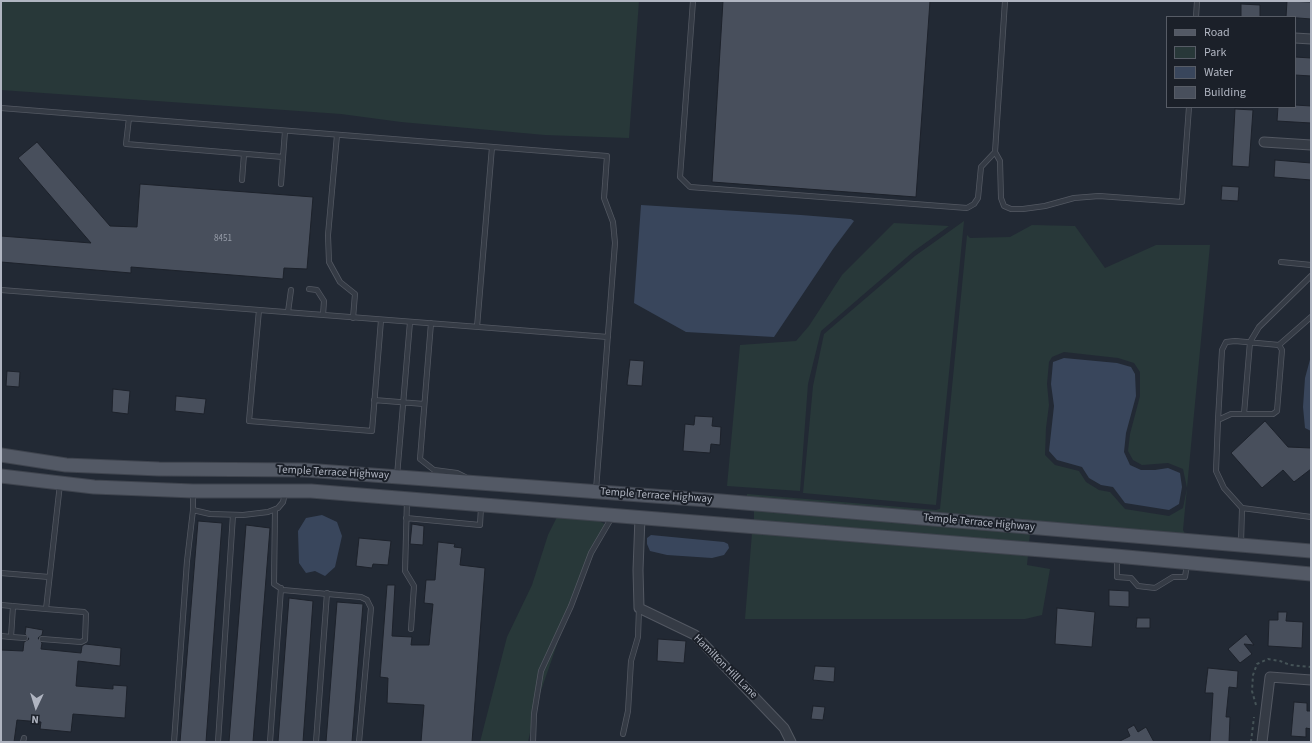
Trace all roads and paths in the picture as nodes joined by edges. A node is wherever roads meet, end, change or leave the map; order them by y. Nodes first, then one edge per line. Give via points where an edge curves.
1 (693, 1) edge
2 (1005, 1) edge
3 (1197, 1) edge
4 (1196, 16) edge
5 (1296, 38) edge
6 (1311, 39) edge
7 (1, 108) edge
8 (1189, 108) edge
9 (129, 118) junction
10 (285, 130) junction
11 (337, 135) junction
12 (1264, 142) dead end
13 (1311, 145) edge
14 (492, 147) junction
15 (995, 152) junction
16 (244, 154) junction
17 (283, 157) junction
18 (242, 180) dead end
19 (281, 184) dead end
20 (1281, 262) dead end
21 (1311, 265) edge
22 (1311, 276) edge
23 (309, 289) dead end
24 (1, 290) edge
25 (291, 290) dead end
26 (259, 310) junction
27 (288, 312) junction
28 (323, 315) junction
29 (1311, 317) edge
30 (353, 318) junction
31 (381, 320) junction
32 (410, 322) junction
33 (431, 324) junction
34 (477, 327) junction
35 (608, 337) junction
36 (1250, 342) junction
37 (1279, 345) junction
38 (374, 400) junction
39 (403, 402) junction
40 (424, 404) junction
41 (1244, 414) junction
42 (1218, 420) junction
43 (1, 455) edge
44 (1, 476) edge
45 (397, 476) junction
46 (474, 482) junction
47 (60, 484) junction
48 (193, 491) junction
49 (285, 491) junction
50 (596, 492) junction
51 (407, 499) junction
52 (749, 504) junction
53 (481, 505) junction
54 (1242, 508) junction
55 (193, 510) junction
56 (275, 510) junction
57 (233, 515) junction
58 (612, 515) junction
59 (1311, 517) edge
60 (406, 518) junction
61 (640, 518) junction
62 (748, 526) junction
63 (1117, 535) junction
64 (1241, 545) junction
65 (1311, 551) edge
66 (1116, 556) junction
67 (1187, 562) junction
68 (1, 573) edge
69 (1311, 574) edge
70 (49, 577) junction
71 (281, 588) junction
72 (327, 593) junction
73 (1, 605) edge
74 (14, 606) junction
75 (639, 608) junction
76 (46, 609) junction
77 (411, 629) dead end
78 (1, 636) edge
79 (11, 637) junction
80 (25, 638) dead end
81 (42, 639) dead end
82 (1311, 680) edge
83 (623, 734) dead end
84 (174, 742) edge
85 (218, 742) edge
86 (270, 742) edge
87 (316, 742) edge
88 (360, 742) edge
89 (533, 742) edge
90 (792, 742) edge
91 (1262, 742) edge

1 - 15 lane via 680,177 690,187 967,208 978,198 981,168
2 - 15 lane
3 - 4 lane
5 - 6 street
7 - 9 lane
8 - 15 lane via 1182,202 1098,196 1074,198 1045,206 1011,209 1004,206 1001,198 1000,161
9 - 10 lane
9 - 16 lane via 126,144
10 - 11 lane
10 - 17 lane
11 - 14 lane
11 - 30 lane via 328,235 329,262 340,282 355,294
12 - 13 street
14 - 34 lane
14 - 35 lane via 607,156 604,198 613,222 615,243
16 - 17 lane
16 - 18 lane
17 - 19 lane
20 - 21 lane
22 - 36 lane via 1259,327
23 - 28 lane via 317,290 324,301
24 - 26 lane
25 - 27 lane
26 - 27 lane
26 - 38 lane via 250,421 372,431
27 - 28 lane
28 - 30 lane
29 - 37 lane
30 - 31 lane
31 - 32 lane
31 - 38 lane
32 - 33 lane
32 - 39 lane
33 - 34 lane
33 - 40 lane
34 - 35 lane
35 - 50 lane
36 - 37 lane
36 - 41 lane
36 - 42 lane via 1226,342 1222,350
37 - 41 lane via 1282,350 1277,411 1273,414
38 - 39 lane
39 - 40 lane
39 - 45 lane
40 - 46 lane via 420,459 434,470 457,473
41 - 42 lane via 1231,414
42 - 54 lane via 1216,471 1224,488
43 - 45 main road, Temple Terrace Highway via 66,465 159,469 305,470
44 - 47 main road, Temple Terrace Highway
45 - 46 main road, Temple Terrace Highway
46 - 50 main road, Temple Terrace Highway
47 - 48 main road, Temple Terrace Highway via 94,488
47 - 70 lane
48 - 49 main road, Temple Terrace Highway
48 - 55 lane
49 - 51 main road, Temple Terrace Highway
49 - 56 lane via 282,502
50 - 52 main road, Temple Terrace Highway
51 - 53 main road, Temple Terrace Highway
51 - 60 lane
52 - 62 main road
52 - 63 main road, Temple Terrace Highway
53 - 58 main road, Temple Terrace Highway
53 - 60 lane via 480,525
54 - 59 lane
54 - 64 lane
55 - 57 lane
55 - 84 lane
56 - 57 lane
56 - 71 lane via 274,584
57 - 85 lane
58 - 61 main road, Temple Terrace Highway
58 - 89 lane via 591,553 571,606 541,671 534,714
60 - 77 lane via 405,571 414,586
61 - 62 main road, Temple Terrace Highway
61 - 75 street
62 - 66 main road, Temple Terrace Highway
63 - 64 main road, Temple Terrace Highway
63 - 66 main road
64 - 65 main road, Temple Terrace Highway
66 - 67 main road, Temple Terrace Highway
66 - 67 lane via 1117,577 1131,578 1138,586 1155,588 1173,577 1184,577
67 - 69 main road, Temple Terrace Highway
68 - 70 lane
70 - 76 lane
71 - 72 lane
71 - 86 lane
72 - 87 lane
72 - 88 lane via 361,597 367,600 371,608
73 - 74 lane
74 - 76 lane
74 - 79 lane
75 - 83 lane via 638,637 631,661 628,711
75 - 90 street, Hamilton Hill Lane via 695,635 784,728
76 - 81 lane via 84,612 85,640 81,642
78 - 79 lane
79 - 80 lane
82 - 91 street via 1270,677

